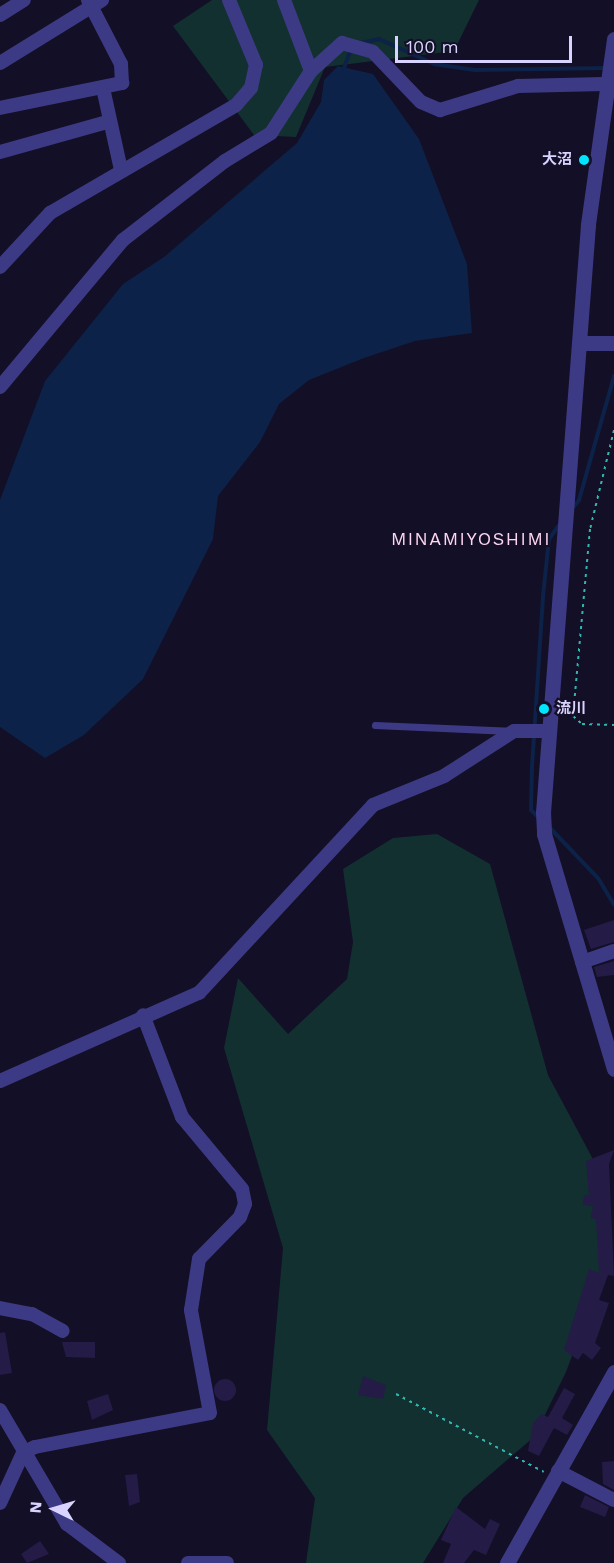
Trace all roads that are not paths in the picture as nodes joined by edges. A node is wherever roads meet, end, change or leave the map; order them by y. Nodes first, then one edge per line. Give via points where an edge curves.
1 (24, 0) edge
2 (229, 0) edge
3 (284, 0) edge
4 (94, 2) edge
5 (0, 15) edge
6 (614, 39) edge
7 (0, 63) edge
8 (311, 71) junction
9 (604, 84) junction
10 (103, 88) junction
11 (0, 108) edge
12 (110, 121) junction
13 (0, 152) edge
14 (121, 170) junction
15 (2, 257) edge
16 (582, 343) junction
17 (614, 343) edge
18 (0, 387) edge
19 (375, 725) dead end
20 (514, 731) junction
21 (548, 731) junction
22 (614, 951) edge
23 (582, 962) junction
24 (142, 1015) junction
25 (613, 1062) edge
26 (0, 1081) edge
27 (0, 1308) edge
28 (63, 1331) dead end
29 (614, 1372) edge
30 (0, 1410) edge
31 (23, 1453) junction
32 (557, 1474) junction
33 (614, 1500) edge
34 (0, 1503) edge
35 (119, 1563) edge
36 (188, 1563) edge
37 (227, 1563) edge
38 (507, 1563) edge

1 - 5 street
2 - 14 street via 256,65 251,88 236,105
3 - 8 street
4 - 7 street
4 - 10 street via 122,63 122,83
6 - 9 street
8 - 9 street via 342,43 362,44 421,102 440,110 518,87
8 - 18 street via 272,133 154,214 98,265
9 - 16 street
10 - 11 street
10 - 12 street
12 - 13 street
12 - 14 street
14 - 15 street via 50,213
16 - 17 street
16 - 21 street
19 - 20 lane
20 - 21 street
20 - 24 street via 444,776 373,805 200,993
21 - 23 street via 544,834
22 - 23 street
23 - 25 street
24 - 26 street via 60,1059
24 - 31 street via 182,1117 242,1189 245,1204 240,1217 199,1258 191,1310 210,1413
27 - 28 street via 32,1314
29 - 32 street
30 - 31 street
31 - 34 street
31 - 35 street via 67,1524
32 - 33 street
32 - 38 street
36 - 37 street

